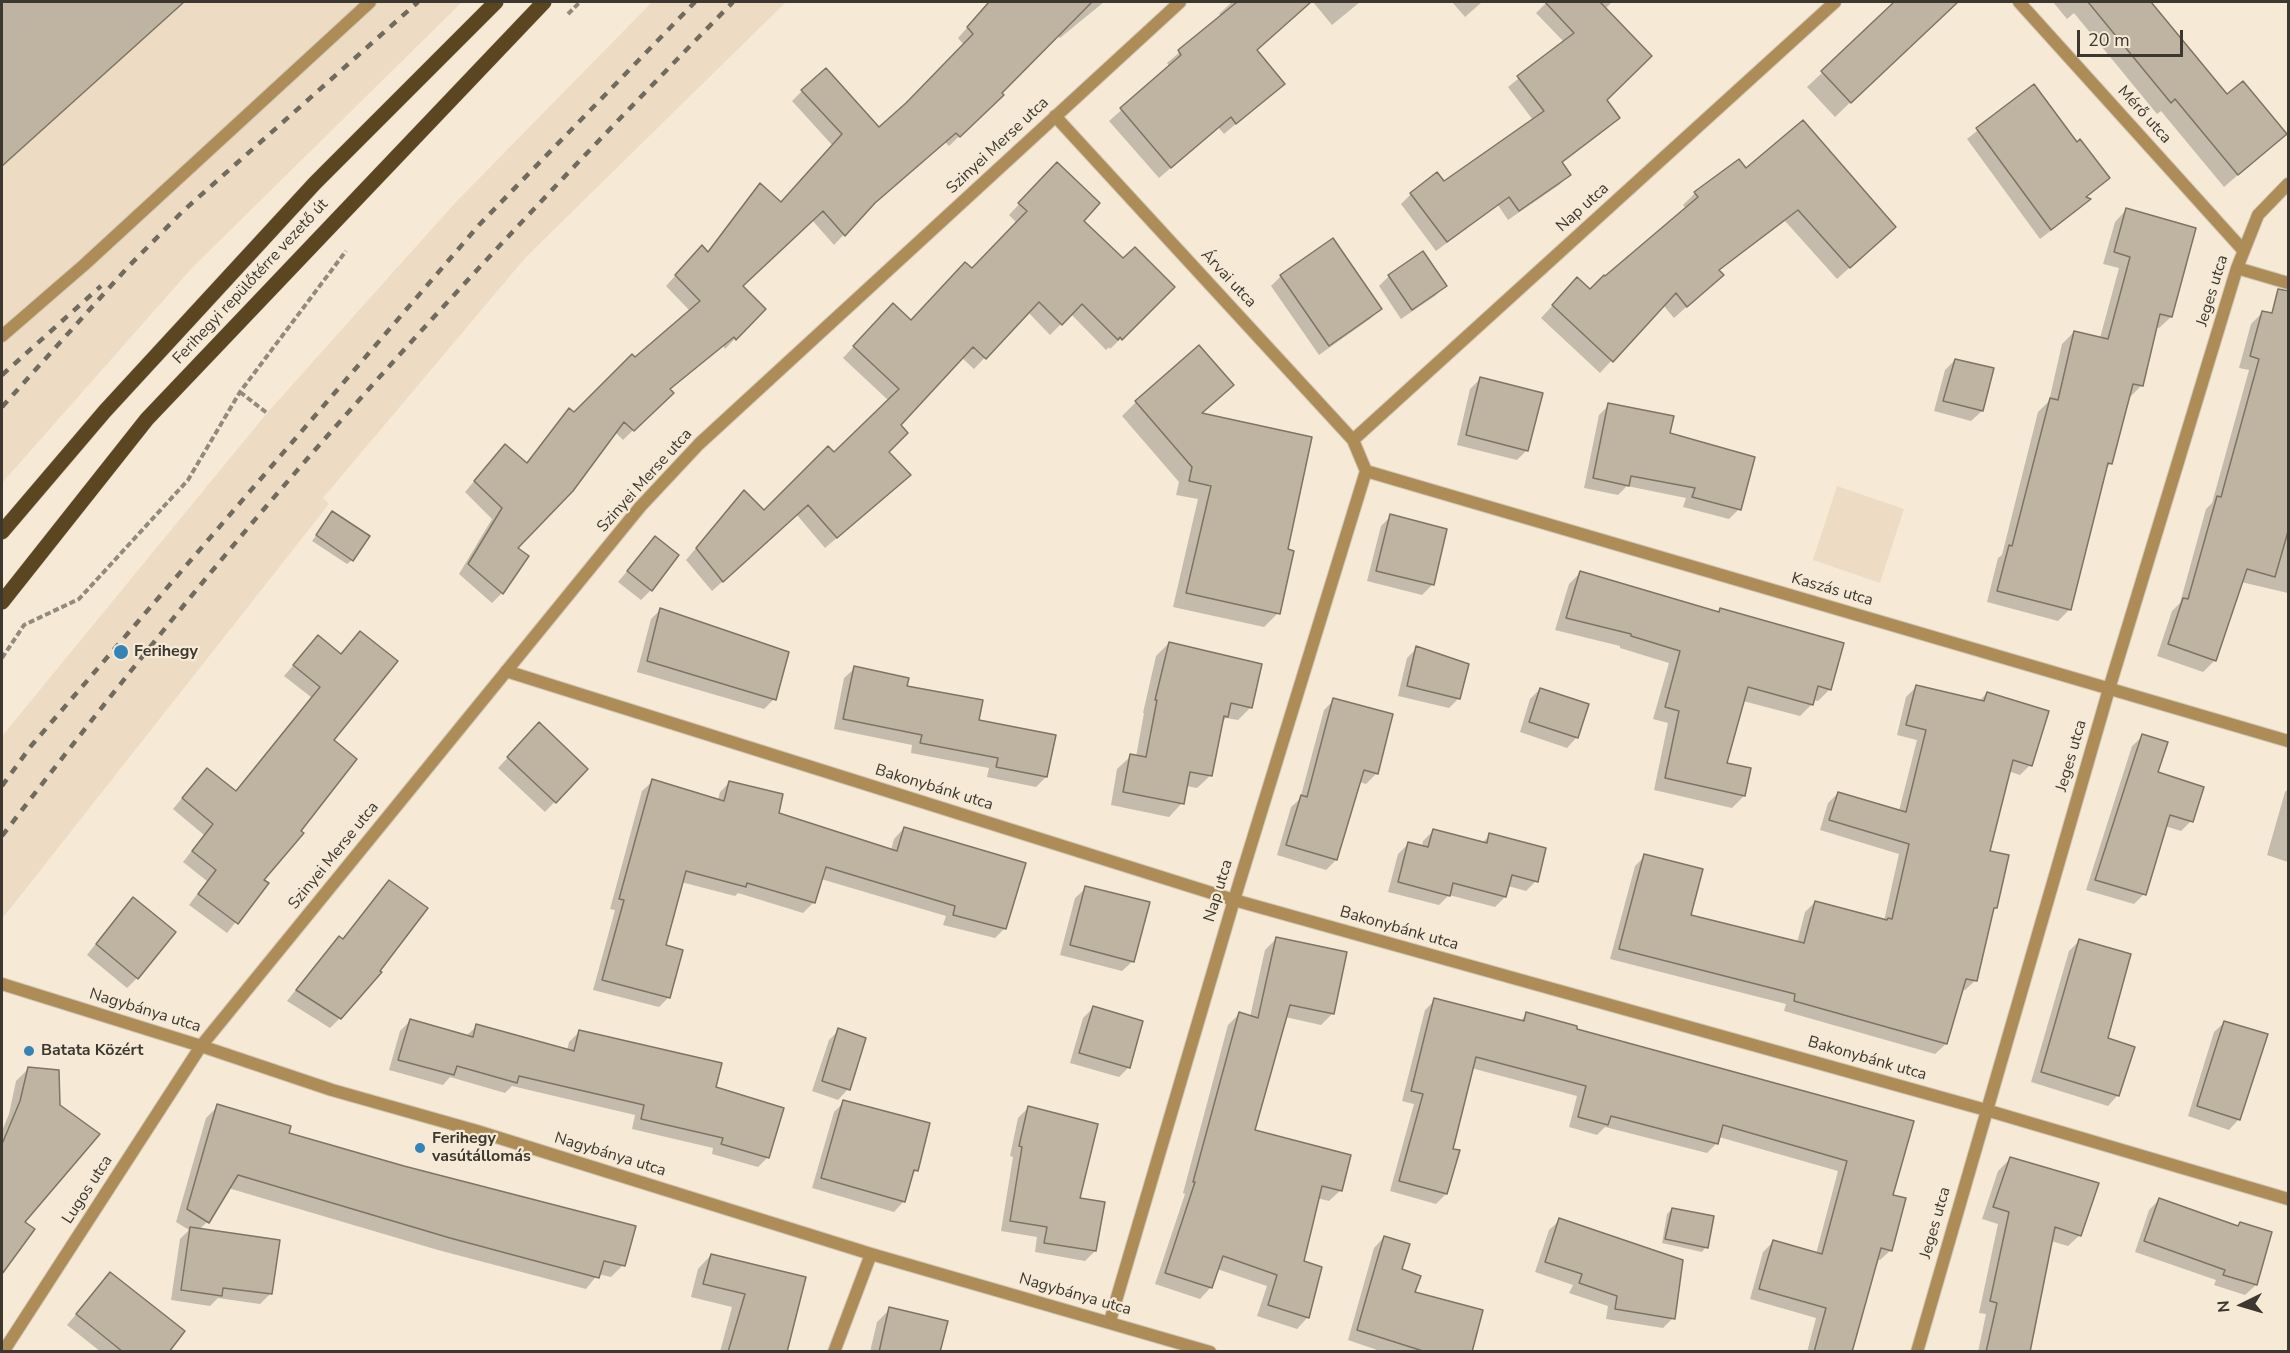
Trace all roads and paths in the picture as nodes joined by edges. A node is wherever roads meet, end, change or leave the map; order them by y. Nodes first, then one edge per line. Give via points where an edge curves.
1 (370, 2) edge
2 (495, 2) edge
3 (544, 2) edge
4 (580, 2) edge
5 (1180, 2) edge
6 (1835, 2) edge
7 (2019, 2) edge
8 (563, 18) dead end
9 (1055, 116) junction
10 (2289, 184) edge
11 (352, 243) dead end
12 (2244, 250) junction
13 (2237, 268) junction
14 (2289, 283) edge
15 (2, 336) edge
16 (240, 392) junction
17 (267, 413) dead end
18 (1353, 440) junction
19 (1366, 471) junction
20 (2, 532) edge
21 (2, 602) edge
22 (2, 658) edge
23 (506, 671) junction
24 (2109, 688) junction
25 (2289, 741) edge
26 (1233, 900) junction
27 (2, 984) edge
28 (201, 1046) junction
29 (1986, 1110) junction
30 (2289, 1199) edge
31 (871, 1254) junction
32 (1110, 1322) junction
33 (3, 1352) edge
34 (834, 1352) edge
35 (1210, 1352) edge
36 (1917, 1352) edge

1 - 15 street
2 - 20 main road, Ferihegyi repülőtérre vezető út via 307,192 105,411
3 - 21 main road, Ferihegyi repülőtérre vezető út via 147,418
4 - 8 path
5 - 9 street, Szinyei Merse utca
6 - 18 street, Nap utca
7 - 12 street, Mérő utca
9 - 18 street, Árvai utca
9 - 23 street, Szinyei Merse utca via 699,444 640,507
10 - 12 street, Jeges utca via 2258,215
11 - 16 path
12 - 13 street, Jeges utca
13 - 14 street
13 - 24 street, Jeges utca
16 - 17 path
16 - 22 path via 188,480 79,599 24,625
18 - 19 street, Árvai utca
19 - 24 street, Kaszás utca
19 - 26 street, Nap utca
23 - 26 street, Bakonybánk utca
23 - 28 street, Szinyei Merse utca
24 - 25 street, Kaszás utca
24 - 29 street, Jeges utca
26 - 29 street, Bakonybánk utca
26 - 32 street, Nap utca
27 - 28 street, Nagybánya utca
28 - 31 street, Nagybánya utca via 332,1090
28 - 33 street, Lugos utca
29 - 30 street, Bakonybánk utca
29 - 36 street, Jeges utca
31 - 32 street, Nagybánya utca
31 - 34 street
32 - 35 street, Nagybánya utca

